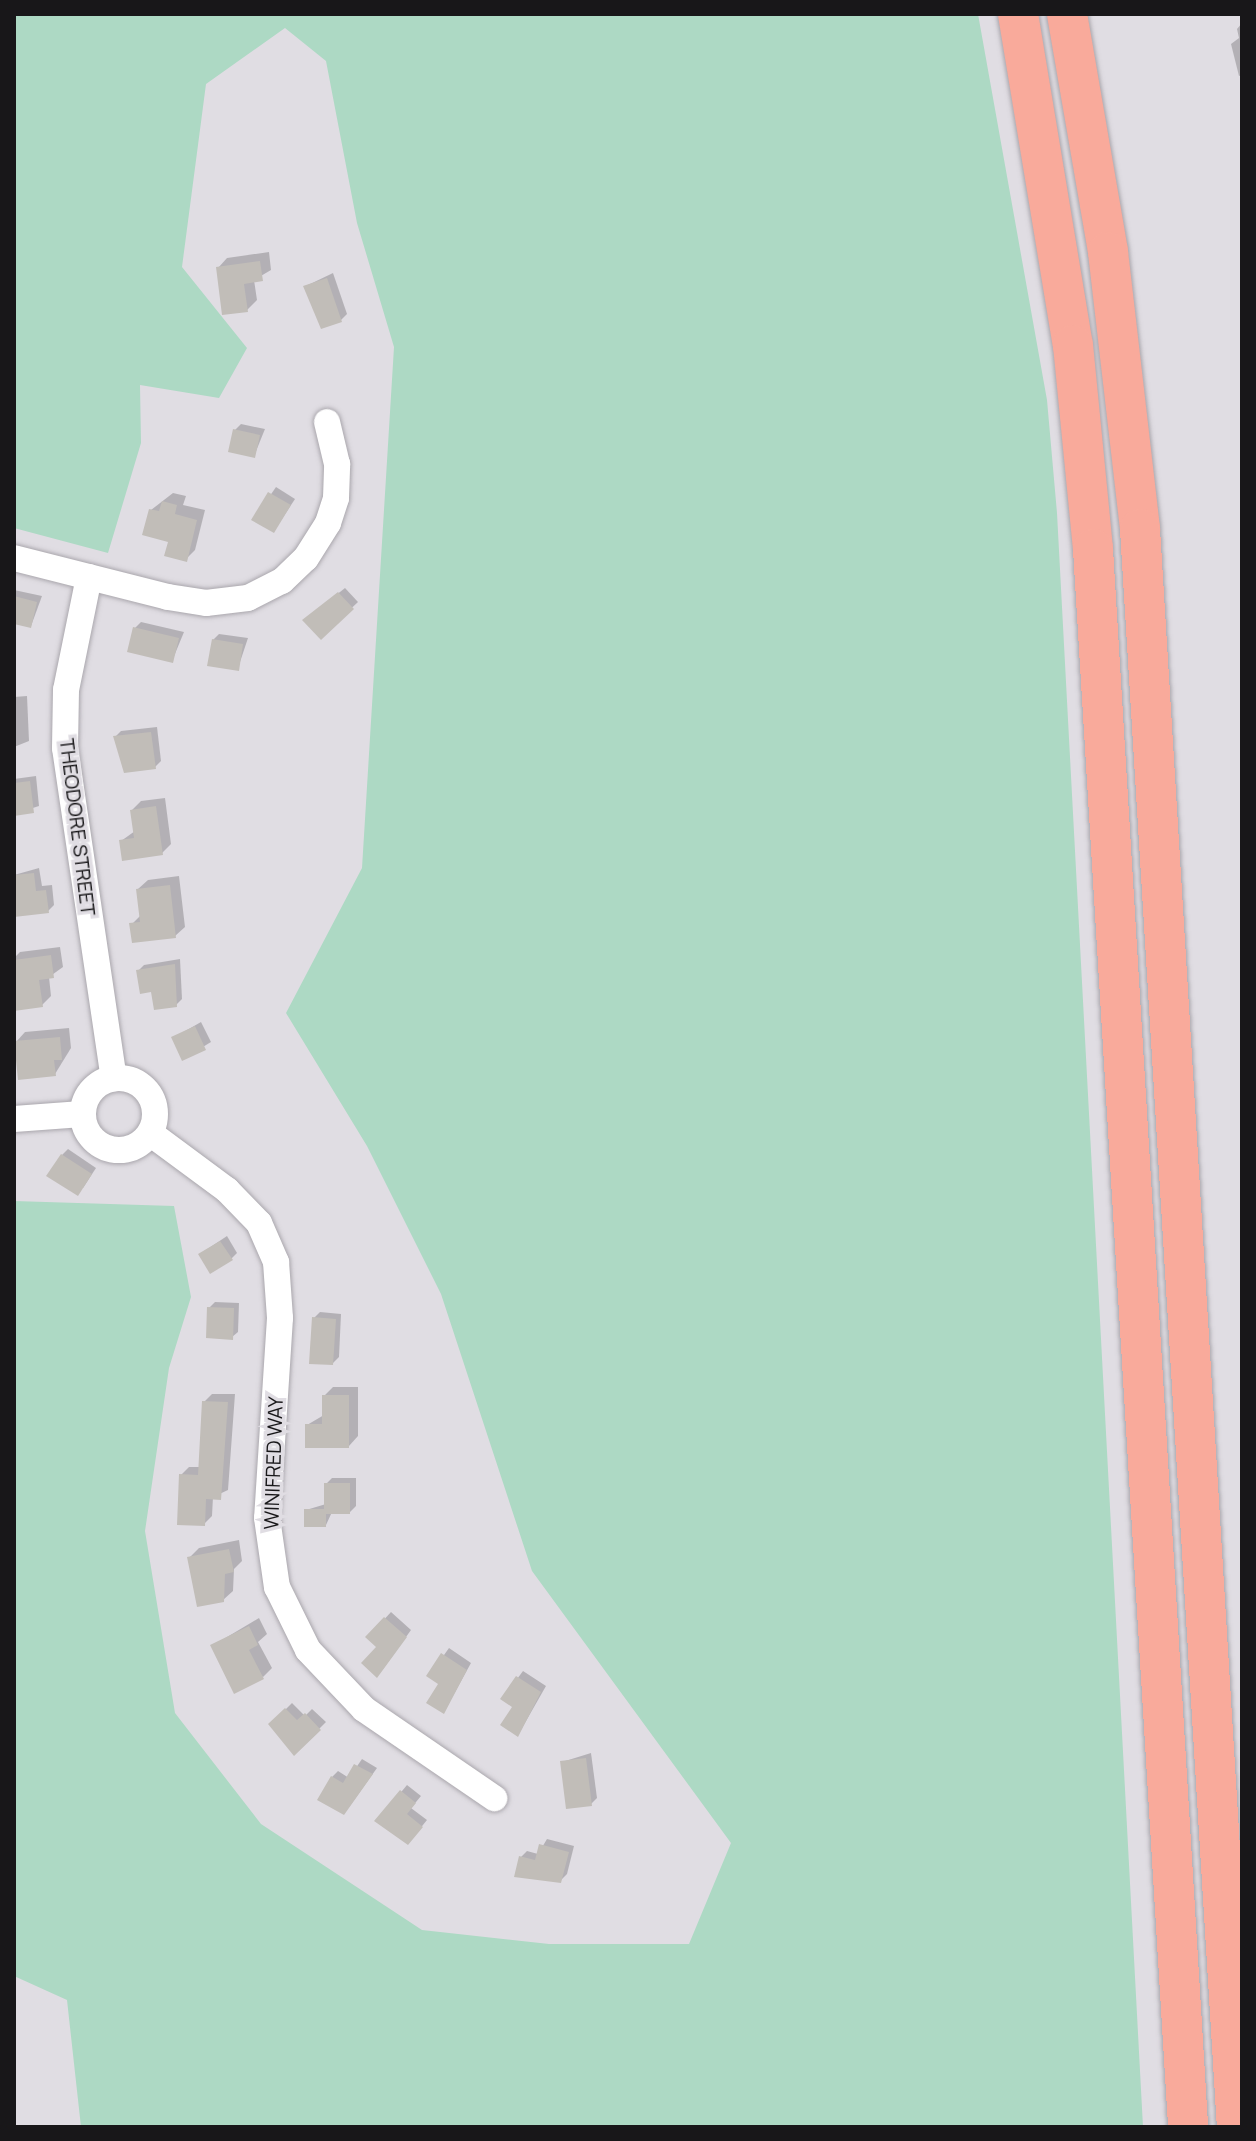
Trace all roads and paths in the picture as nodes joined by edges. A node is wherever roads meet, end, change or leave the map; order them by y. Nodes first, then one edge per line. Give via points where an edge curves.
1 (1018, 14) edge
2 (1067, 14) edge
3 (327, 422) dead end
4 (14, 558) edge
5 (89, 577) junction
6 (114, 1078) junction
7 (82, 1114) junction
8 (14, 1119) edge
9 (150, 1133) junction
10 (494, 1798) dead end
11 (1188, 2127) edge
12 (1237, 2127) edge

1 - 11 highway via 1065,290 1092,536
2 - 12 highway via 1108,252 1140,529
3 - 5 street via 337,464 336,498 306,558 282,581 248,598 206,603
4 - 5 street
5 - 6 street, THEODORE STREET via 66,690 65,748
6 - 7 street via 91,1090
6 - 9 street via 134,1081 149,1094 155,1113
7 - 8 street
7 - 9 street via 93,1139 109,1149 136,1145
9 - 10 street, WINIFRED WAY via 227,1190 259,1223 276,1262 280,1318 267,1518 277,1587 308,1650 364,1709

